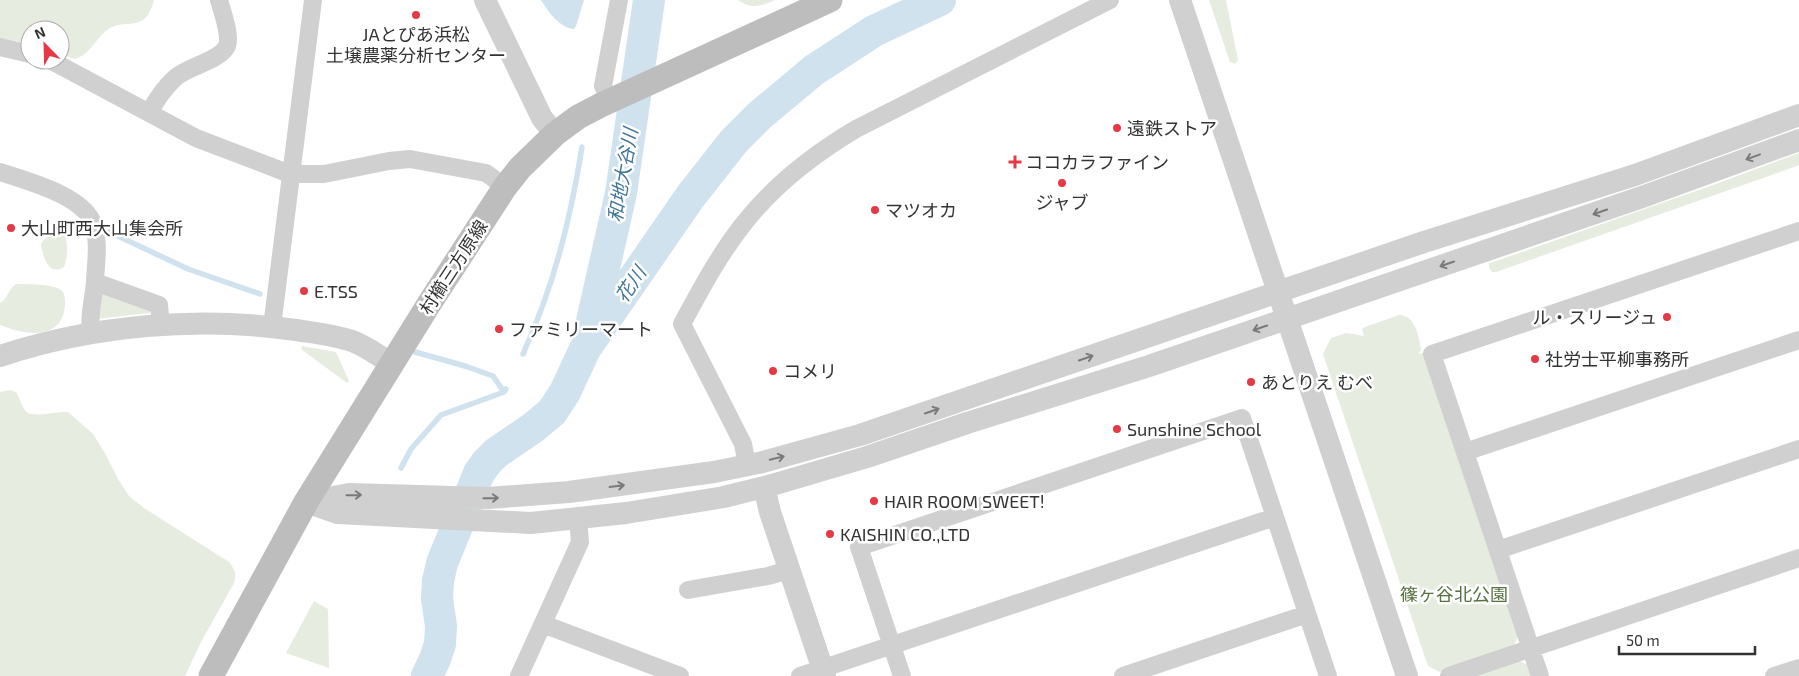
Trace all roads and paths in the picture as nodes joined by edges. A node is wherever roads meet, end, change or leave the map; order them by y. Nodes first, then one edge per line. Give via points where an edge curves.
1 (219, 0) edge
2 (312, 0) edge
3 (485, 0) edge
4 (619, 0) edge
5 (830, 0) edge
6 (1110, 0) edge
7 (1180, 0) edge
8 (0, 48) edge
9 (20, 52) edge
10 (69, 70) edge
11 (611, 100) junction
12 (149, 113) junction
13 (1799, 115) edge
14 (555, 134) junction
15 (1799, 140) edge
16 (0, 172) edge
17 (290, 174) junction
18 (505, 187) junction
19 (1799, 231) edge
20 (95, 282) junction
21 (1278, 292) junction
22 (1288, 319) junction
23 (161, 326) junction
24 (272, 328) junction
25 (91, 334) junction
26 (1799, 340) edge
27 (0, 356) edge
28 (392, 364) junction
29 (1799, 449) edge
30 (1465, 452) junction
31 (747, 465) junction
32 (764, 487) junction
33 (306, 502) junction
34 (1274, 516) junction
35 (567, 520) junction
36 (1498, 550) junction
37 (1799, 558) edge
38 (789, 570) junction
39 (688, 590) dead end
40 (1307, 614) junction
41 (543, 624) junction
42 (892, 645) junction
43 (1531, 648) junction
44 (1799, 668) edge
45 (824, 672) edge
46 (211, 676) edge
47 (519, 676) edge
48 (680, 676) edge
49 (800, 676) edge
50 (902, 676) edge
51 (1123, 676) edge
52 (1328, 676) edge
53 (1407, 676) edge
54 (1449, 676) edge
55 (1540, 676) edge
56 (1774, 676) edge

1 - 12 street via 228,36 227,45 222,53 174,78
2 - 17 street
3 - 14 street via 542,118
4 - 11 street via 603,86
5 - 11 main road, 村櫛三方原線
6 - 31 street via 831,144 785,180 744,222 682,324 743,444
7 - 21 street
8 - 9 street
10 - 12 street
11 - 14 main road, 村櫛三方原線 via 578,117
12 - 17 street via 206,143
13 - 21 street via 1626,178
14 - 18 main road, 村櫛三方原線
15 -> 22 street
16 - 20 street via 56,193 88,214 96,236
17 - 18 street via 324,174 410,159 486,173
17 - 24 street
18 - 28 main road, 村櫛三方原線
19 - 30 street via 1432,354
20 - 23 street via 159,305
20 - 25 street via 89,321
21 - 22 street
31 -> 21 street via 860,436
22 -> 32 street via 867,457
22 - 53 street
23 - 24 street via 213,324
23 - 25 street
24 - 28 street via 346,340
25 - 27 street
26 - 30 street
28 - 33 main road, 村櫛三方原線
29 - 36 street
30 - 36 street
33 -> 31 street via 349,494 515,497 665,480
32 - 35 street via 675,506
32 - 38 street
33 - 35 street via 338,513 505,522
33 - 46 main road, 村櫛三方原線
34 - 40 street
34 - 42 street
34 - 42 street via 1242,418 859,547
35 - 41 street via 580,542
36 - 43 street
37 - 43 street
38 - 39 street
38 - 45 street
40 - 51 street
40 - 52 street
41 - 47 street
41 - 48 street
42 - 45 street
42 - 50 street
43 - 54 street
43 - 55 street
44 - 56 street
45 - 49 street

